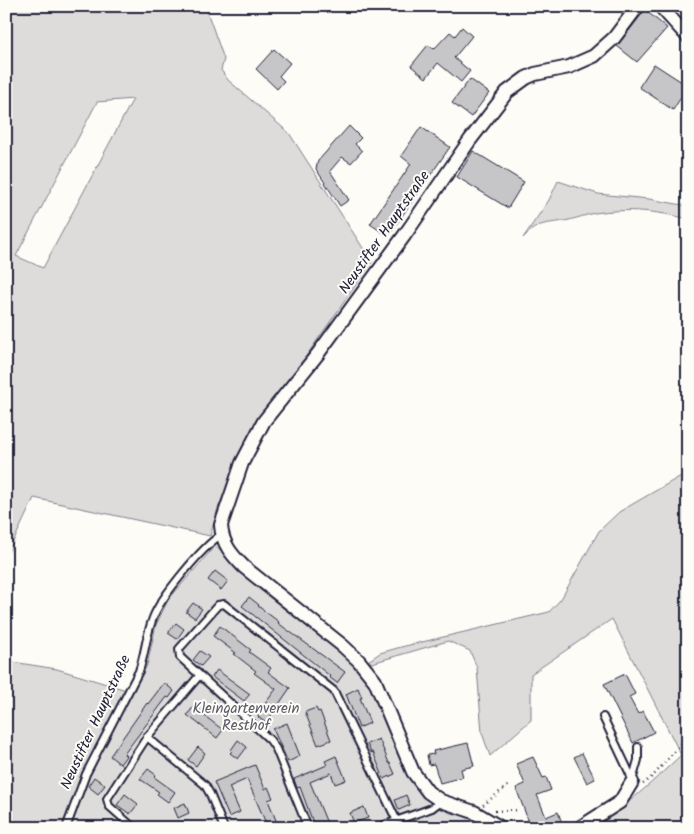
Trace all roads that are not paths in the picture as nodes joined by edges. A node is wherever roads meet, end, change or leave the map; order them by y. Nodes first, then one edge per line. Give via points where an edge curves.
1 (638, 6) edge
2 (660, 6) edge
3 (688, 37) edge
4 (221, 536) junction
5 (199, 676) junction
6 (603, 716) dead end
7 (147, 737) junction
8 (638, 747) dead end
9 (632, 782) junction
10 (440, 801) junction
11 (396, 819) junction
12 (66, 828) edge
13 (134, 828) edge
14 (224, 828) edge
15 (308, 828) edge
16 (376, 828) edge
17 (501, 828) edge
18 (579, 828) edge

1 - 4 street, Neustifter Hauptstraße via 614,38 594,56 570,66 535,74 507,92 404,236 264,421 232,488 223,515
2 - 3 street
4 - 10 street via 244,567 343,646 368,671 413,772 428,792
4 - 12 lane, Neustifter Hauptstraße via 199,555 158,606 144,659 86,774
5 - 7 lane
5 - 11 lane via 180,657 179,649 218,605 224,604 334,691
5 - 15 lane via 270,740
6 - 9 lane
7 - 13 lane via 106,799 109,806
7 - 14 lane via 205,785
8 - 9 lane
9 - 18 street via 614,807
10 - 11 lane via 432,808
10 - 17 street via 474,812
11 - 16 lane

